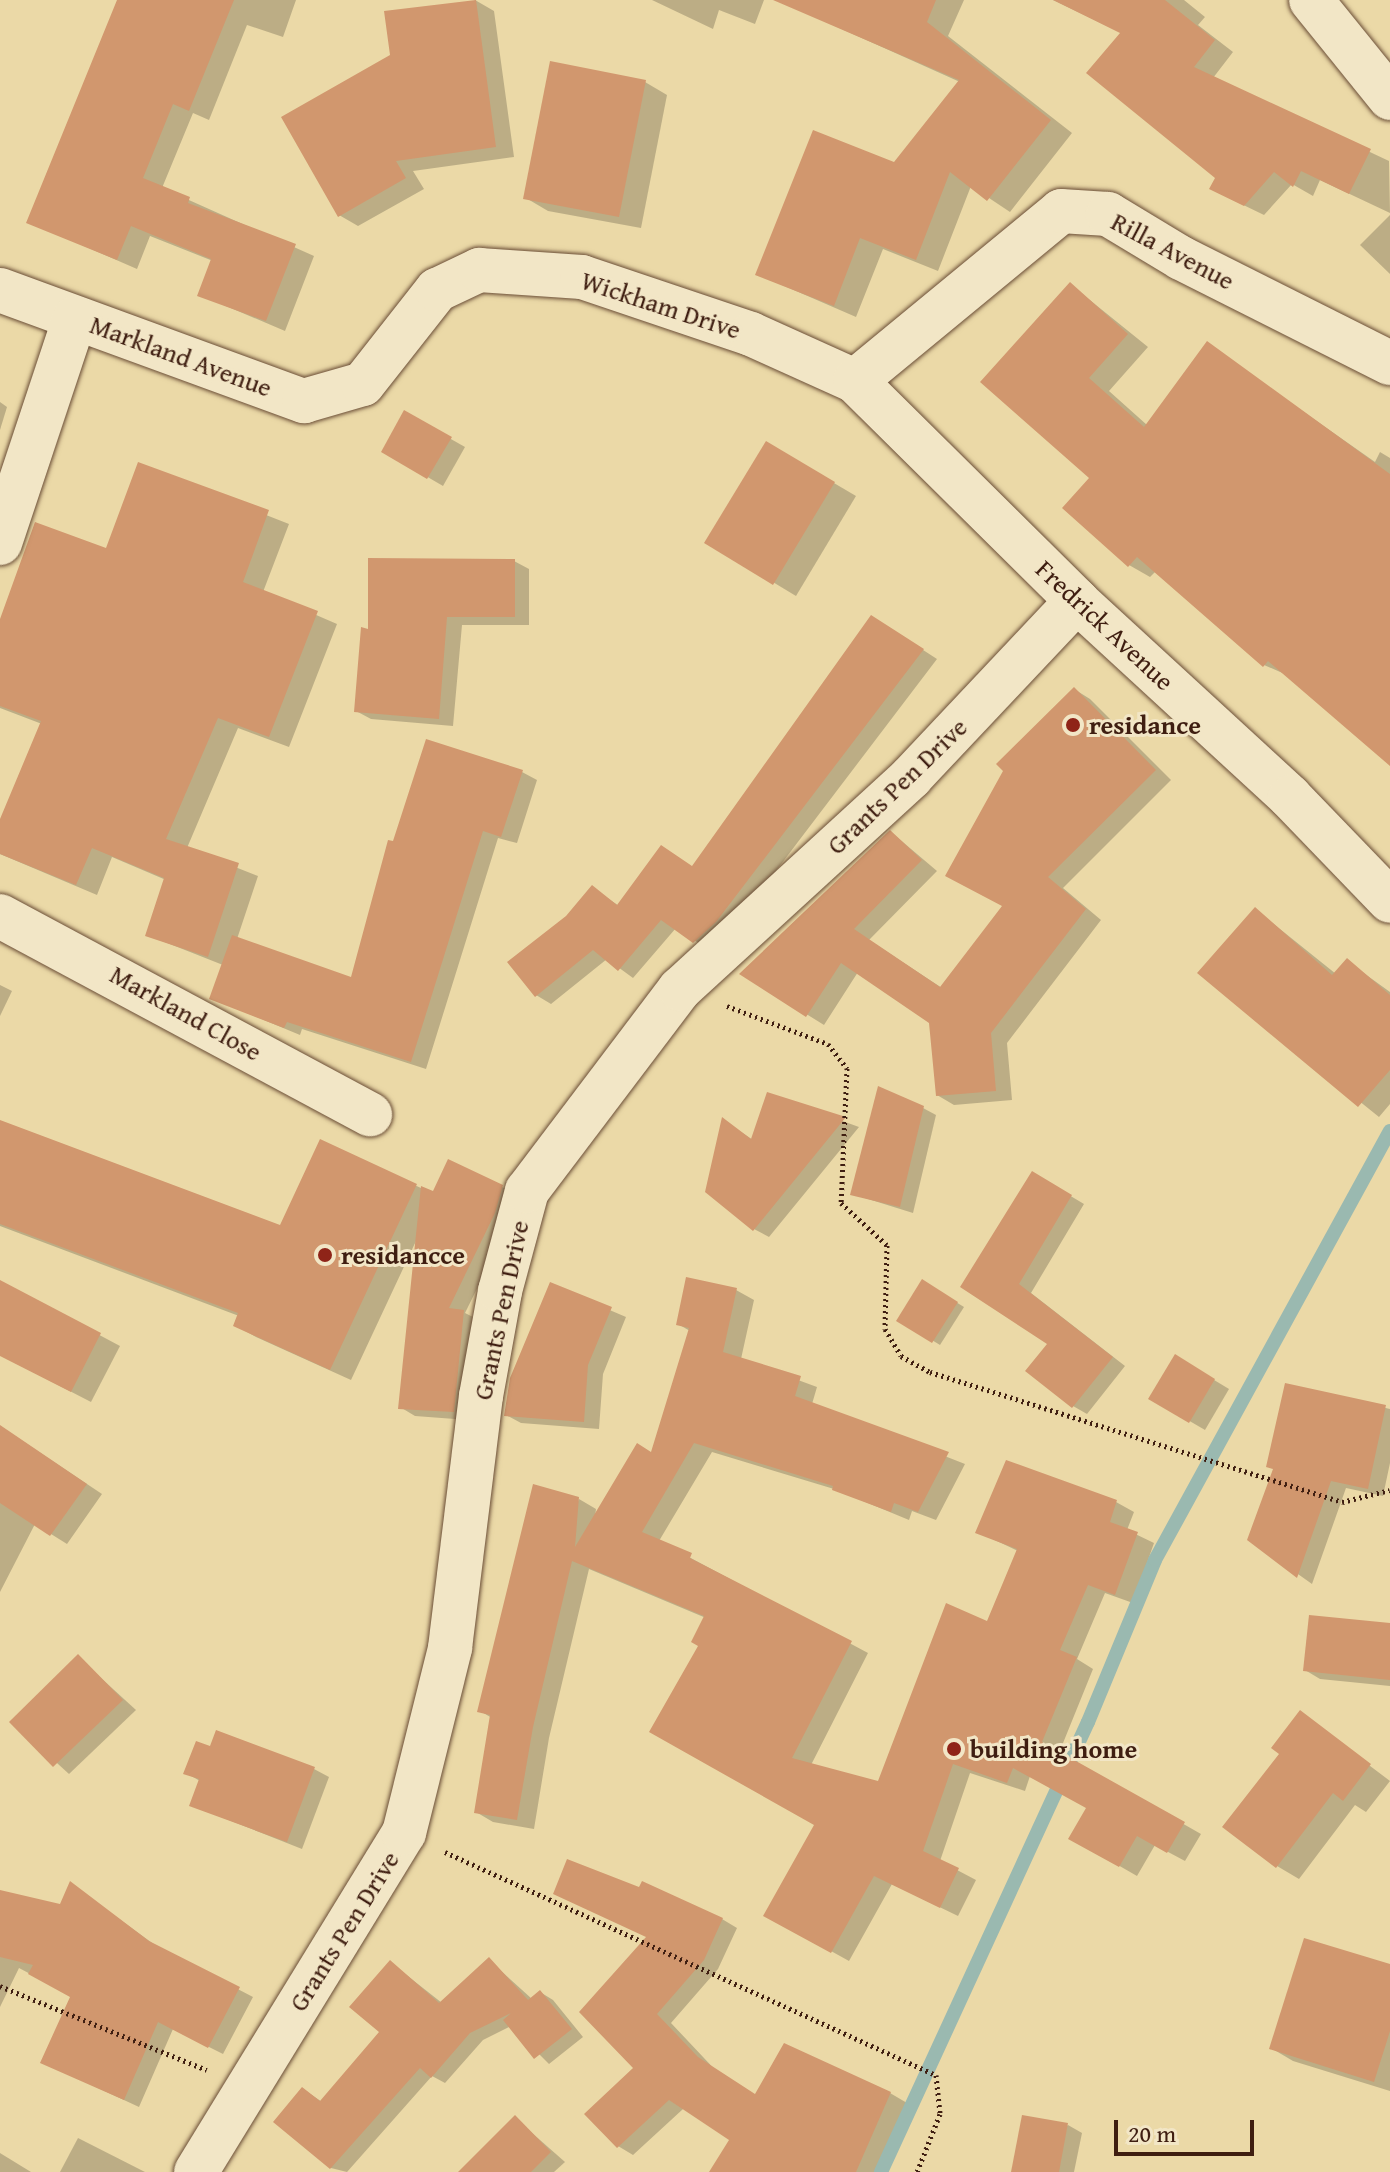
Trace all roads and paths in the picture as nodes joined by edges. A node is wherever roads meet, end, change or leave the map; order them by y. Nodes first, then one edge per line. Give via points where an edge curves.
1 (1311, 0) edge
2 (1390, 98) edge
3 (0, 290) edge
4 (75, 318) junction
5 (1390, 363) edge
6 (855, 381) junction
7 (363, 384) joint
8 (0, 543) edge
9 (1077, 601) junction
10 (1390, 901) edge
11 (0, 916) edge
12 (680, 989) junction
13 (370, 1114) dead end
14 (1390, 1490) edge
15 (404, 1833) junction
16 (0, 1986) edge
17 (248, 2087) junction
18 (196, 2172) edge
19 (917, 2172) edge

1 - 2 street
3 - 4 street, Markland Avenue
4 - 7 street, Markland Avenue via 304,401
4 - 8 street
5 - 6 street, Rilla Avenue via 1181,258 1108,214 1061,211
6 - 7 street, Wickham Drive via 751,334 582,277 479,270 437,290
6 - 9 street, Fredrick Avenue
9 - 10 street, Fredrick Avenue via 1290,797
9 - 12 street, Grants Pen Drive via 911,777
11 - 13 street, Markland Close
12 - 14 path via 828,1044 847,1068 841,1203 887,1245 885,1329 901,1356 930,1372 1342,1502
12 - 15 street, Grants Pen Drive via 527,1191 500,1291 481,1396 450,1648
15 - 17 street, Grants Pen Drive
15 - 19 path via 936,2075 940,2114
16 - 17 path
17 - 18 street, Grants Pen Drive

